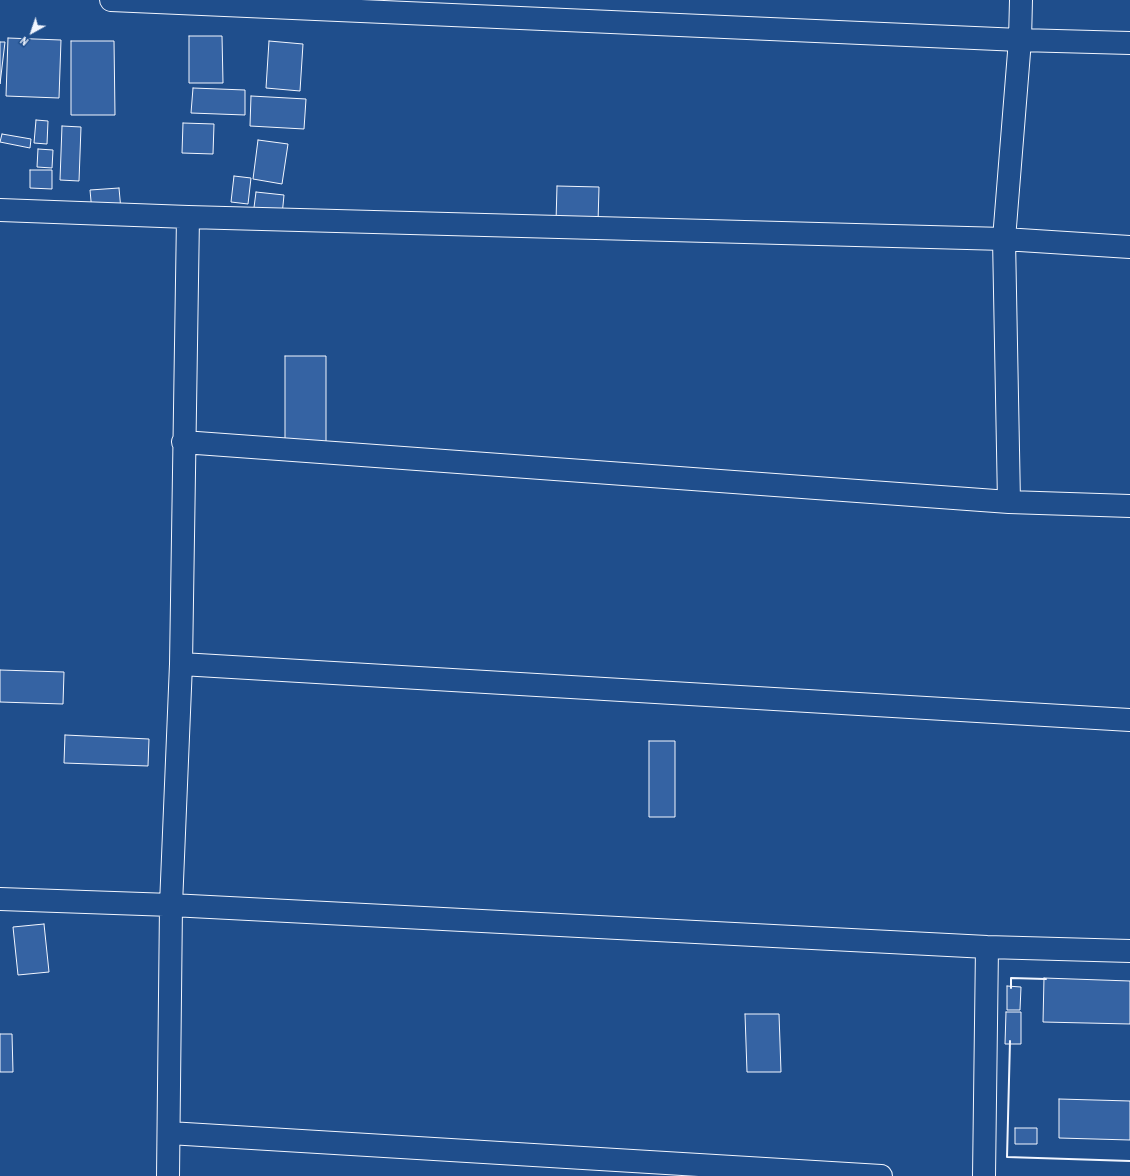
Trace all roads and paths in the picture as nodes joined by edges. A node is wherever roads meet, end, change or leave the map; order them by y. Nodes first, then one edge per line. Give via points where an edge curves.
1 (111, 0) edge
2 (1021, 0) edge
3 (1020, 40) junction
4 (1130, 43) edge
5 (0, 210) edge
6 (188, 217) junction
7 (1004, 238) junction
8 (1130, 247) edge
9 (183, 442) junction
10 (1009, 502) junction
11 (1130, 506) edge
12 (181, 664) junction
13 (1130, 720) edge
14 (0, 899) edge
15 (171, 905) junction
16 (987, 947) junction
17 (1130, 951) edge
18 (169, 1133) junction
19 (168, 1176) edge
20 (881, 1176) edge
21 (984, 1176) edge

1 - 3 street
2 - 3 street
3 - 4 street
3 - 7 street
5 - 6 street
6 - 7 street
6 - 9 street
7 - 8 street
7 - 10 street
9 - 10 street
9 - 12 street
10 - 11 street
12 - 13 street
12 - 15 street
14 - 15 street
15 - 16 street
15 - 18 street
16 - 17 street
16 - 21 street
18 - 19 street
18 - 20 street

